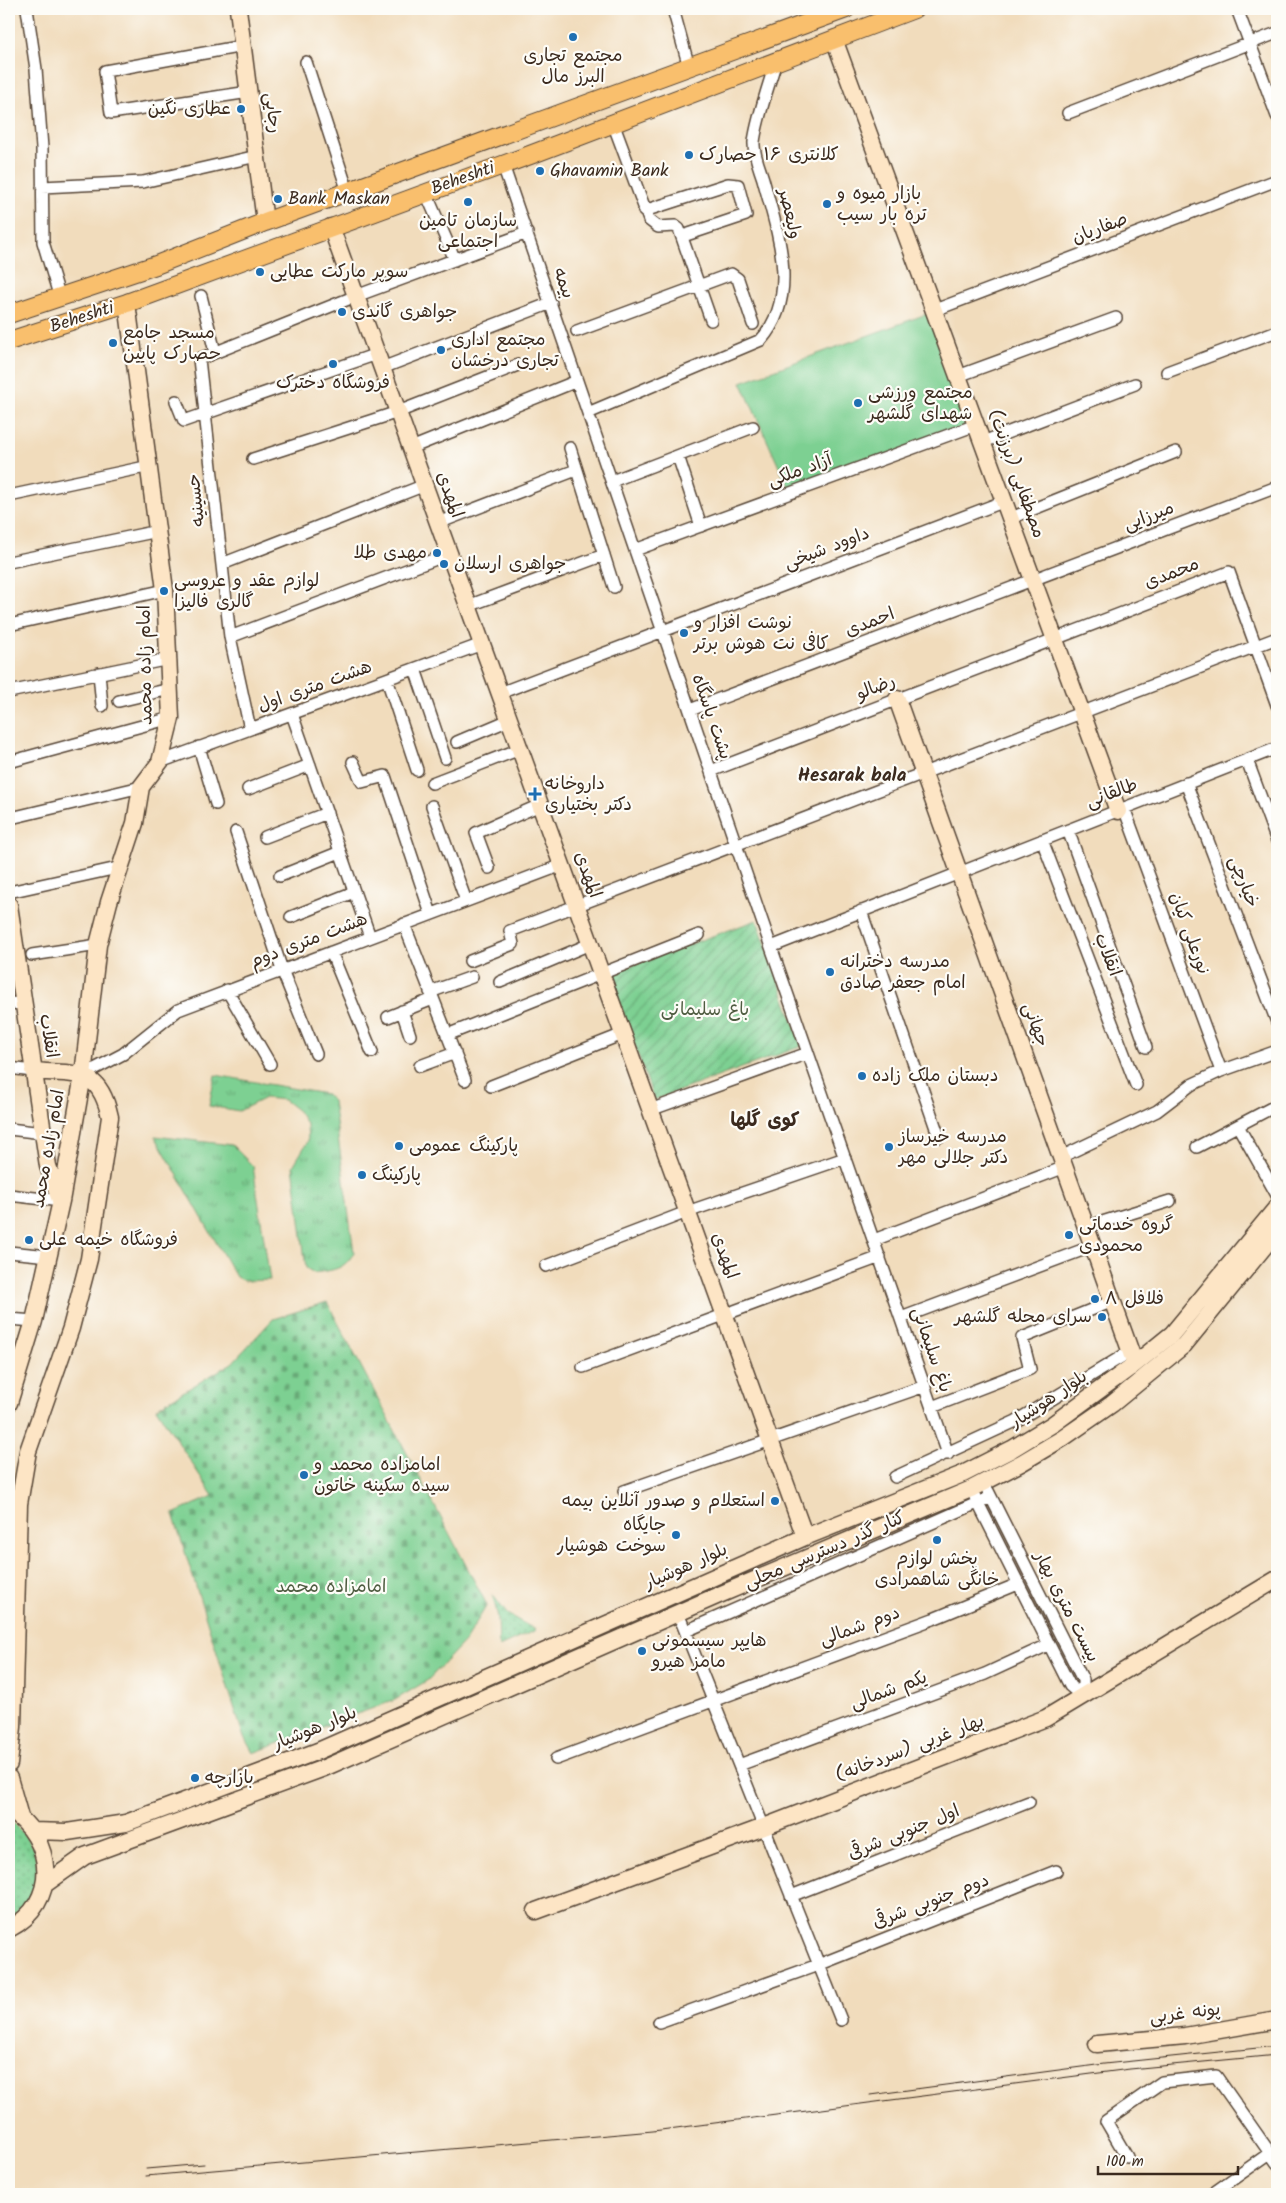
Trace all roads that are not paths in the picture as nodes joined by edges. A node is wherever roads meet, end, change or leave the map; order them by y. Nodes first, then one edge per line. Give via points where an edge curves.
1 (27, 9) edge
2 (238, 9) edge
3 (673, 9) edge
4 (846, 9) edge
5 (914, 9) edge
6 (1237, 9) edge
7 (1277, 33) edge
8 (834, 39) junction
9 (1250, 44) junction
10 (243, 46) junction
11 (776, 61) junction
12 (306, 62) dead end
13 (689, 66) junction
14 (249, 92) junction
15 (1068, 114) dead end
16 (1277, 116) edge
17 (613, 122) junction
18 (519, 129) junction
19 (478, 144) junction
20 (530, 155) junction
21 (257, 156) junction
22 (503, 165) junction
23 (486, 171) junction
24 (1277, 180) edge
25 (42, 187) junction
26 (348, 192) junction
27 (426, 193) junction
28 (644, 211) junction
29 (265, 222) junction
30 (331, 227) junction
31 (527, 233) junction
32 (683, 236) junction
33 (455, 260) junction
34 (699, 286) junction
35 (201, 296) dead end
36 (356, 296) junction
37 (60, 298) junction
38 (127, 303) junction
39 (551, 303) junction
40 (935, 310) junction
41 (9, 314) edge
42 (1116, 318) dead end
43 (711, 320) dead end
44 (753, 324) dead end
45 (1277, 330) edge
46 (577, 331) dead end
47 (9, 341) edge
48 (215, 352) junction
49 (380, 361) junction
50 (518, 365) dead end
51 (1167, 372) dead end
52 (958, 376) junction
53 (577, 381) junction
54 (1135, 384) dead end
55 (176, 401) dead end
56 (398, 412) junction
57 (588, 413) junction
58 (205, 415) junction
59 (976, 425) junction
60 (753, 427) dead end
61 (983, 442) junction
62 (411, 448) junction
63 (570, 448) dead end
64 (1176, 452) dead end
65 (678, 456) junction
66 (253, 459) dead end
67 (150, 466) junction
68 (576, 470) junction
69 (612, 481) junction
70 (425, 485) junction
71 (1277, 487) edge
72 (9, 496) edge
73 (1004, 501) junction
74 (1011, 518) junction
75 (438, 523) junction
76 (701, 526) junction
77 (158, 530) junction
78 (636, 550) junction
79 (449, 554) junction
80 (604, 555) junction
81 (9, 562) edge
82 (222, 564) junction
83 (1033, 579) junction
84 (614, 588) dead end
85 (165, 590) junction
86 (468, 606) junction
87 (9, 625) edge
88 (663, 630) junction
89 (230, 637) junction
90 (1054, 637) junction
91 (1277, 638) edge
92 (482, 644) junction
93 (1256, 646) junction
94 (169, 659) junction
95 (414, 669) junction
96 (99, 673) junction
97 (387, 679) junction
98 (170, 689) junction
99 (9, 692) edge
100 (500, 693) junction
101 (897, 699) junction
102 (119, 701) dead end
103 (1277, 705) edge
104 (102, 706) dead end
105 (690, 710) junction
106 (1082, 712) junction
107 (292, 714) junction
108 (170, 718) junction
109 (509, 720) junction
110 (250, 729) junction
111 (457, 742) dead end
112 (199, 748) junction
113 (1277, 748) edge
114 (520, 749) junction
115 (446, 758) dead end
116 (1247, 760) junction
117 (9, 762) edge
118 (160, 762) junction
119 (353, 762) dead end
120 (310, 765) junction
121 (417, 770) dead end
122 (711, 771) junction
123 (923, 773) junction
124 (432, 783) dead end
125 (1186, 783) junction
126 (141, 787) junction
127 (248, 789) dead end
128 (216, 804) dead end
129 (540, 805) junction
130 (432, 806) dead end
131 (1121, 809) junction
132 (326, 813) junction
133 (15, 817) dead end
134 (1068, 830) junction
135 (236, 832) dead end
136 (265, 837) dead end
137 (1042, 840) junction
138 (1277, 841) edge
139 (736, 844) junction
140 (340, 852) junction
141 (562, 865) junction
142 (122, 867) junction
143 (489, 868) dead end
144 (959, 873) junction
145 (280, 876) dead end
146 (9, 892) edge
147 (354, 892) junction
148 (466, 901) junction
149 (9, 906) edge
150 (576, 906) junction
151 (861, 911) junction
152 (431, 914) junction
153 (291, 917) dead end
154 (404, 924) junction
155 (699, 935) dead end
156 (370, 937) junction
157 (590, 944) junction
158 (98, 946) junction
159 (771, 947) junction
160 (331, 952) junction
161 (32, 955) dead end
162 (470, 961) dead end
163 (282, 970) junction
164 (601, 973) junction
165 (472, 976) dead end
166 (500, 982) dead end
167 (228, 990) junction
168 (432, 995) junction
169 (16, 1004) edge
170 (402, 1011) junction
171 (388, 1017) dead end
172 (1277, 1022) edge
173 (623, 1034) junction
174 (410, 1035) dead end
175 (448, 1035) junction
176 (1146, 1047) dead end
177 (1277, 1051) edge
178 (372, 1052) dead end
179 (455, 1053) junction
180 (808, 1053) junction
181 (316, 1054) dead end
182 (270, 1064) dead end
183 (420, 1066) dead end
184 (9, 1068) edge
185 (33, 1071) junction
186 (1222, 1071) junction
187 (83, 1075) junction
188 (465, 1080) dead end
189 (1136, 1085) dead end
190 (490, 1086) dead end
191 (1277, 1105) edge
192 (650, 1110) junction
193 (1238, 1126) junction
194 (9, 1130) edge
195 (43, 1133) junction
196 (939, 1137) dead end
197 (1197, 1147) dead end
198 (845, 1158) junction
199 (1063, 1162) junction
200 (9, 1195) edge
201 (60, 1201) junction
202 (1170, 1201) dead end
203 (1277, 1207) edge
204 (687, 1212) junction
205 (1086, 1227) junction
206 (1277, 1231) edge
207 (874, 1240) junction
208 (1259, 1241) junction
209 (1093, 1246) junction
210 (9, 1252) edge
211 (49, 1256) junction
212 (880, 1257) junction
213 (546, 1266) dead end
214 (1113, 1301) junction
215 (724, 1314) junction
216 (901, 1318) junction
217 (9, 1319) edge
218 (34, 1321) junction
219 (1133, 1357) junction
220 (583, 1367) dead end
221 (12, 1381) edge
222 (925, 1386) junction
223 (9, 1403) edge
224 (932, 1407) junction
225 (1016, 1421) junction
226 (770, 1440) junction
227 (1026, 1440) junction
228 (948, 1454) junction
229 (895, 1478) dead end
230 (624, 1491) dead end
231 (981, 1493) junction
232 (805, 1537) junction
233 (1277, 1579) edge
234 (1018, 1584) junction
235 (678, 1612) junction
236 (686, 1631) junction
237 (1048, 1645) junction
238 (1083, 1696) junction
239 (713, 1700) junction
240 (556, 1759) dead end
241 (9, 1764) edge
242 (739, 1765) junction
243 (9, 1778) edge
244 (1029, 1802) dead end
245 (14, 1814) edge
246 (764, 1827) junction
247 (87, 1830) junction
248 (33, 1831) junction
249 (85, 1856) junction
250 (1056, 1871) dead end
251 (44, 1885) junction
252 (791, 1896) junction
253 (536, 1911) dead end
254 (12, 1927) edge
255 (9, 1940) edge
256 (818, 1964) junction
257 (840, 2020) dead end
258 (1277, 2020) edge
259 (659, 2022) dead end
260 (1097, 2044) dead end
261 (1270, 2153) junction
262 (1127, 2157) dead end
263 (1277, 2163) edge
264 (1212, 2194) edge

1 - 25 street via 36,69
2 - 10 street, رجایی
3 - 13 street
4 - 13 main road, Beheshti
5 - 8 main road, Beheshti
6 - 9 street
7 - 9 street
8 - 11 main road, Beheshti
8 - 40 street, مصطفایی (برزنت)
9 - 15 street
9 - 16 street
10 - 14 street, رجایی
10 - 14 street via 105,71 111,113
11 - 17 main road, Beheshti
11 - 57 street, ولیعصر via 754,144 780,251 784,287 773,323 761,340
12 - 26 street
13 - 18 main road, Beheshti
14 - 21 street, رجایی
17 - 20 main road, Beheshti
17 - 28 street
18 - 19 main road, Beheshti
18 - 20 main road via 514,136 514,144 519,151
19 - 23 main road via 489,149 493,157 492,165
19 - 26 main road, Beheshti
20 - 22 main road, Beheshti
21 - 25 street via 143,182
21 - 29 street, رجایی
22 - 23 main road, Beheshti
22 - 31 street, بیمه
23 - 27 main road, Beheshti
24 - 40 street, صفاریان
25 - 37 street via 43,242
26 - 29 main road, Beheshti
27 - 30 main road, Beheshti
27 - 33 street
28 - 32 street via 653,225 674,226
28 - 32 street via 728,184 738,186 746,215
29 - 37 main road, Beheshti
30 - 36 street, المهدی
30 - 38 main road, Beheshti
31 - 33 street
31 - 39 street, بیمه
32 - 34 street
33 - 36 street
34 - 43 street
34 - 44 street via 731,274 735,276
34 - 46 street
35 - 48 street
36 - 48 street
36 - 49 street, المهدی
37 - 41 main road, Beheshti
38 - 47 main road, Beheshti
38 - 67 street, امام زاده محمد
39 - 49 street
39 - 53 street, بیمه
40 - 52 street, مصطفایی (برزنت)
42 - 52 street
45 - 51 street
48 - 58 street, حسینیه via 199,359
49 - 56 street, المهدی
49 - 58 street
50 - 56 street
52 - 59 street, مصطفایی (برزنت)
53 - 57 street, بیمه
53 - 62 street
54 - 61 street
55 - 58 street via 184,422
56 - 62 street, المهدی
56 - 66 street
57 - 69 street, پشت پاسگاه
58 - 82 street, حسینیه
59 - 61 street, مصطفایی (برزنت)
59 - 76 street, آزاد ملکی
60 - 65 street
61 - 73 street, مصطفایی (برزنت)
62 - 70 street, المهدی
63 - 68 street
64 - 74 street
65 - 69 street
65 - 76 street
67 - 72 street
67 - 77 street, امام زاده محمد
68 - 75 street
68 - 80 street
69 - 78 street, پشت پاسگاه
70 - 75 street, المهدی
70 - 82 street
71 - 83 street, میرزایی
73 - 74 street, مصطفایی (برزنت)
73 - 88 street, داوود شیخی
74 - 83 street, مصطفایی (برزنت)
75 - 79 street, المهدی
76 - 78 street, آزاد ملکی
77 - 81 street
77 - 85 street, امام زاده محمد
78 - 88 street, پشت پاسگاه
79 - 86 street, المهدی
79 - 89 street
80 - 84 street
80 - 86 street
82 - 89 street, حسینیه
83 - 90 street, مصطفایی (برزنت)
83 - 105 street, احمدی
85 - 87 street
85 - 94 street, امام زاده محمد
86 - 92 street, المهدی
88 - 100 street, داوود شیخی
88 - 105 street, پشت پاسگاه
89 - 110 street, حسینیه
90 - 93 street, محمدی via 1229,572
90 - 101 street, رضالو
90 - 106 street, مصطفایی (برزنت)
91 - 93 street
92 - 95 street, هشت متری اول
92 - 100 street, المهدی
93 - 103 street
93 - 106 street
94 - 96 street
94 - 98 street, امام زاده محمد
95 - 97 street, هشت متری اول
95 - 115 street
96 - 99 street
96 - 104 street
97 - 107 street, هشت متری اول
97 - 121 street
98 - 102 street
98 - 108 street, امام زاده محمد
100 - 109 street, المهدی
101 - 122 street, رضالو
101 - 123 street, جهانی
105 - 122 street, پشت پاسگاه
106 - 123 street
106 - 131 street, مصطفایی (برزنت)
107 - 110 street, هشت متری اول
107 - 120 street
108 - 117 street
108 - 118 street, امام زاده محمد
109 - 111 street
109 - 114 street, المهدی
110 - 112 street, هشت متری اول
112 - 118 street, هشت متری اول
112 - 128 street
113 - 116 street, طالقانی
114 - 124 street
114 - 129 street, المهدی
116 - 125 street, طالقانی
116 - 138 street
118 - 126 street, امام زاده محمد
119 - 152 street via 362,782 385,776
120 - 127 street
120 - 132 street
122 - 139 street, پشت پاسگاه
123 - 139 street
123 - 144 street, جهانی
125 - 131 street, طالقانی
125 - 172 street, خیارچی
126 - 133 street
126 - 142 street, امام زاده محمد via 136,823
129 - 141 street, المهدی
129 - 143 street via 476,833
130 - 148 street
131 - 134 street, طالقانی
131 - 186 street, نورعلی کیان
132 - 136 street
132 - 140 street
134 - 137 street, طالقانی
134 - 176 street
135 - 163 street
137 - 144 street, طالقانی
137 - 189 street, انقلاب
139 - 150 street
139 - 159 street, پشت پاسگاه
140 - 145 street
140 - 147 street
141 - 148 street, هشت متری دوم
141 - 150 street, المهدی
142 - 146 street
142 - 158 street, امام زاده محمد
144 - 151 street, طالقانی
144 - 199 street, جهانی
147 - 153 street
147 - 156 street
148 - 152 street, هشت متری دوم
149 - 169 street, انقلاب
150 - 157 street, المهدی
150 - 162 street via 510,931 513,944
151 - 159 street, طالقانی
151 - 196 street
152 - 154 street, هشت متری دوم
154 - 156 street, هشت متری دوم
154 - 168 street
155 - 164 street
156 - 160 street, هشت متری دوم
157 - 164 street, المهدی
157 - 166 street
158 - 161 street
158 - 187 street, امام زاده محمد
159 - 180 street, باغ سلیمانی
160 - 163 street, هشت متری دوم
160 - 178 street
163 - 167 street, هشت متری دوم
163 - 181 street
164 - 173 street, المهدی
164 - 175 street
165 - 168 street
167 - 182 street
167 - 187 street, هشت متری دوم via 178,1010 124,1054
168 - 170 street
168 - 175 street
169 - 185 street, انقلاب
170 - 171 street
170 - 174 street
173 - 190 street
173 - 192 street, المهدی
175 - 179 street
177 - 186 street
179 - 183 street
179 - 188 street
180 - 192 street
180 - 198 street, باغ سلیمانی
184 - 185 street
185 - 187 street
185 - 195 street, انقلاب
186 - 199 street via 1191,1085 1157,1111
187 - 201 street, امام زاده محمد
187 - 241 street, امام زاده محمد via 99,1088 110,1117 89,1259 71,1328 28,1451 21,1495
191 - 193 street
192 - 204 street, المهدی
193 - 197 street
193 - 203 street
194 - 195 street
195 - 201 street, انقلاب via 48,1166
198 - 204 street
198 - 207 street, باغ سلیمانی
199 - 205 street, جهانی
199 - 207 street
200 - 201 street
201 - 211 street, امام زاده محمد
202 - 205 street
203 - 208 street, بلوار هوشیار
204 - 213 street
204 - 215 street, المهدی
205 - 209 street, جهانی
206 - 208 street, بلوار هوشیار
207 - 212 street, باغ سلیمانی
208 - 219 street, بلوار هوشیار via 1172,1334
208 - 231 street, بلوار هوشیار via 1184,1345 1142,1381
209 - 214 street, جهانی
209 - 216 street
210 - 211 street
211 - 218 street, امام زاده محمد
212 - 215 street
212 - 216 street, باغ سلیمانی
214 - 219 street, جهانی
214 - 224 street via 1022,1338 1030,1369
215 - 220 street
215 - 226 street, المهدی
216 - 222 street, باغ سلیمانی
217 - 218 street
218 - 221 street, امام زاده محمد
219 - 225 street
219 - 227 street, بلوار هوشیار via 1053,1424
221 - 223 street, امام زاده محمد
222 - 224 street, باغ سلیمانی
222 - 226 street
224 - 228 street, باغ سلیمانی
225 - 227 street
225 - 228 street
226 - 230 street
226 - 232 street, المهدی
227 - 232 street, بلوار هوشیار via 963,1474
228 - 229 street
231 - 234 street, بیست متری بهار
231 - 235 street, بلوار هوشیار
231 - 236 street, کنار گذر دسترسی محلی
231 - 238 street, بیست متری بهار via 1083,1680
232 - 247 street, بلوار هوشیار via 318,1751 126,1823
233 - 238 street, بهار غربی (سردخانه)
234 - 237 street, بیست متری بهار
234 - 239 street, دوم شمالی
235 - 236 street
235 - 249 street, بلوار هوشیار via 324,1768
236 - 239 street
237 - 238 street, بیست متری بهار via 1070,1686
237 - 242 street, یکم شمالی via 985,1674
238 - 246 street, بهار غربی (سردخانه) via 1046,1718
239 - 240 street, دوم شمالی
239 - 242 street
242 - 246 street
243 - 245 street
244 - 252 street, اول جنوبی شرقی
245 - 248 street
246 - 252 street
246 - 253 street, بهار غربی (سردخانه)
247 - 248 street, بلوار هوشیار
247 - 249 street via 79,1834 76,1843 78,1852
248 - 251 street via 42,1848 46,1866
249 - 251 street, بلوار هوشیار
250 - 256 street, دوم جنوبی شرقی
251 - 254 street via 29,1914
252 - 256 street
254 - 255 street
256 - 257 street
256 - 259 street, دوم جنوبی شرقی
258 - 260 street, پونه غربی via 1186,2036
261 - 262 street via 1216,2076 1162,2082 1106,2120
261 - 263 street
261 - 264 street

